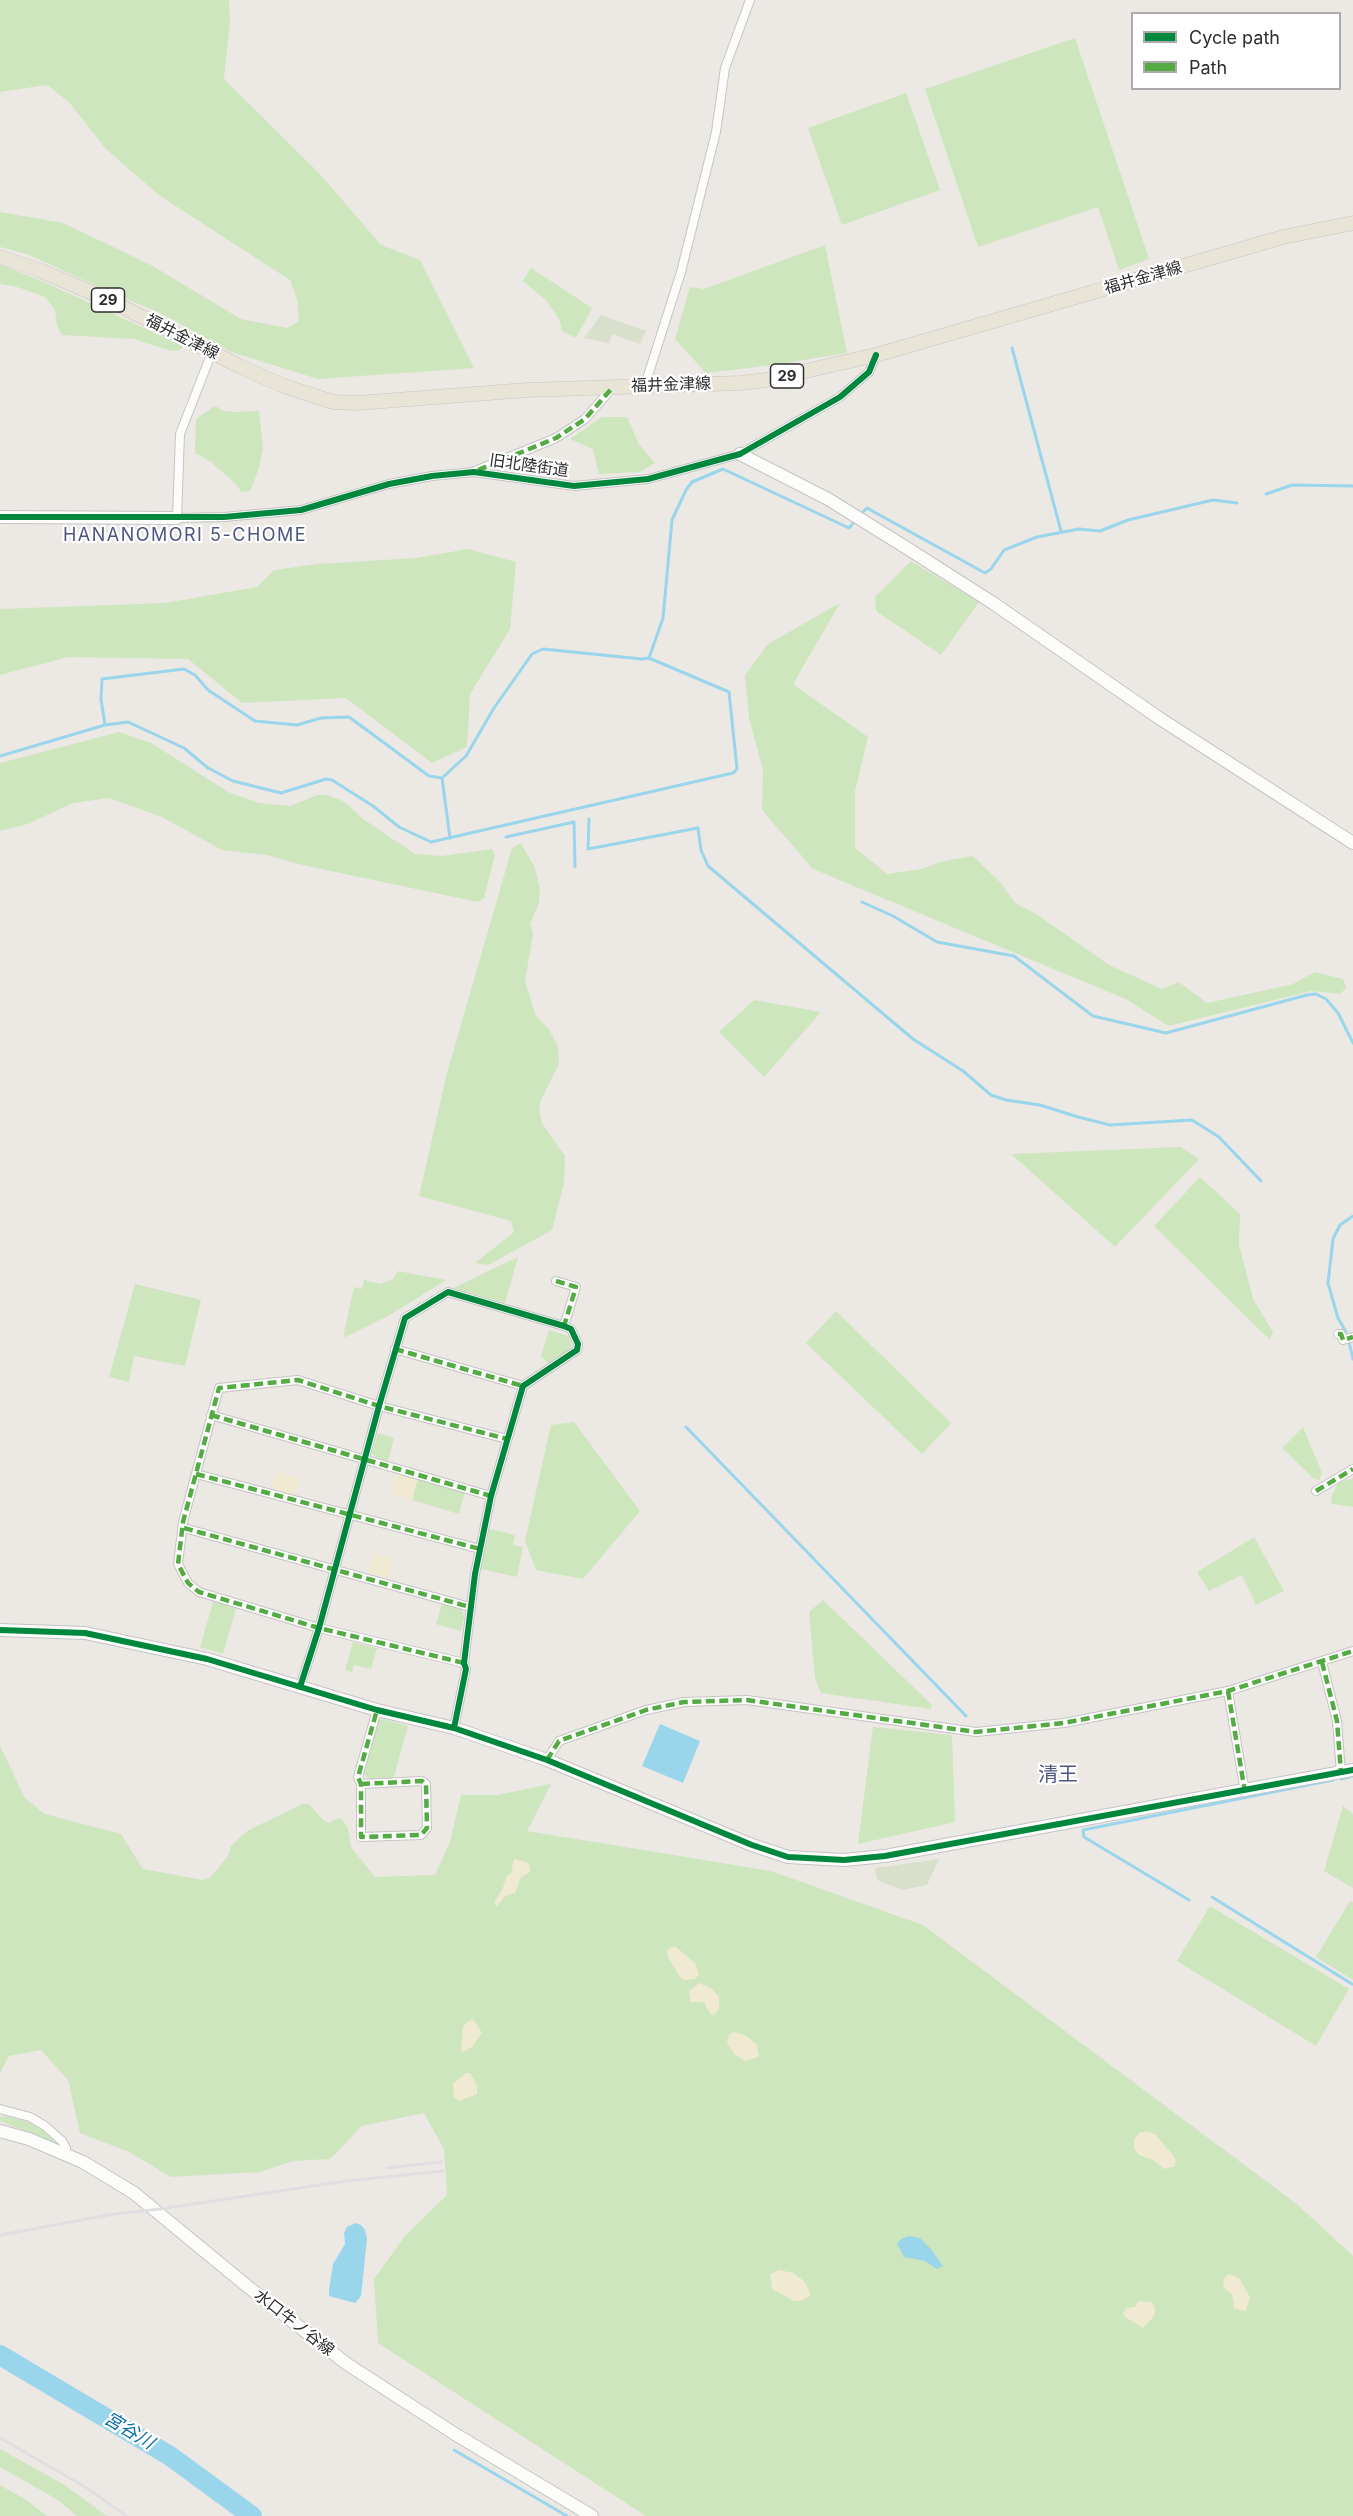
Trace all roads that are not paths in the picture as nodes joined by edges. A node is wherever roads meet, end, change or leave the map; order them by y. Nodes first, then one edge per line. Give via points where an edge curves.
1 (750, 0) edge
2 (1353, 223) edge
3 (0, 257) edge
4 (212, 352) junction
5 (876, 355) junction
6 (645, 385) junction
7 (613, 387) junction
8 (740, 454) junction
9 (474, 472) junction
10 (0, 517) edge
11 (177, 518) junction
12 (1353, 843) edge
13 (556, 1281) dead end
14 (564, 1326) junction
15 (1338, 1334) dead end
16 (1353, 1337) edge
17 (395, 1349) junction
18 (523, 1386) junction
19 (379, 1406) junction
20 (211, 1416) junction
21 (507, 1439) junction
22 (365, 1460) junction
23 (1353, 1469) edge
24 (196, 1474) junction
25 (1316, 1491) dead end
26 (491, 1496) junction
27 (350, 1515) junction
28 (184, 1528) junction
29 (480, 1550) junction
30 (334, 1571) junction
31 (470, 1607) junction
32 (319, 1628) junction
33 (0, 1630) edge
34 (1353, 1652) edge
35 (1322, 1662) junction
36 (464, 1663) junction
37 (300, 1687) junction
38 (1228, 1691) junction
39 (377, 1710) junction
40 (454, 1728) junction
41 (547, 1760) junction
42 (1347, 1772) edge
43 (362, 1784) junction
44 (1245, 1791) junction
45 (0, 2109) edge
46 (0, 2131) edge
47 (65, 2154) junction
48 (592, 2516) edge

1 - 6 street via 724,68 716,132 681,272
2 - 5 main road, 福井金津線 / 29 via 1283,237
3 - 4 main road, 福井金津線 / 29 via 111,301
4 - 7 main road, 福井金津線 / 29 via 284,386 345,404
4 - 11 street via 180,434
5 - 6 main road, 福井金津線 / 29 via 752,382
5 - 8 street, 旧北陸街道 via 869,372 840,397
6 - 7 main road, 福井金津線 / 29
7 - 9 street, 旧北陸街道 via 585,419 556,438
8 - 9 street, 旧北陸街道 via 648,479 574,486
8 - 12 street via 828,499 919,555 1159,718
9 - 11 street, 旧北陸街道 via 389,484 301,510
10 - 11 street, 旧北陸街道
13 - 14 street via 576,1287
14 - 17 street via 448,1292 405,1318
14 - 18 street via 571,1329 577,1350
15 - 16 street via 1343,1340
17 - 18 street
17 - 19 street
18 - 21 street
19 - 20 street via 298,1380 219,1388
19 - 21 street
19 - 22 street
20 - 22 street
20 - 24 street
21 - 26 street
22 - 26 street
22 - 27 street
23 - 25 street
24 - 27 street
24 - 28 street
26 - 29 street
27 - 29 street
27 - 30 street
28 - 30 street
28 - 32 street via 178,1564 188,1583 200,1592
29 - 31 street
30 - 31 street
30 - 32 street
31 - 36 street
32 - 36 street
32 - 37 street
33 - 37 street via 85,1633 207,1659
34 - 35 street
35 - 38 street
35 - 42 street
36 - 40 street
37 - 39 street
38 - 41 street via 1064,1723 976,1732 747,1700 684,1702 646,1710 559,1741
38 - 44 street
39 - 40 street
39 - 43 street via 358,1777
40 - 41 street
41 - 44 street via 753,1845 788,1857 836,1860 885,1856
42 - 44 street
43 - 43 street via 362,1837 421,1835 427,1828 426,1784
45 - 47 street via 30,2117 45,2126 62,2141
46 - 47 street, 水口牛ノ谷線
47 - 48 street, 水口牛ノ谷線 via 134,2193 347,2364

